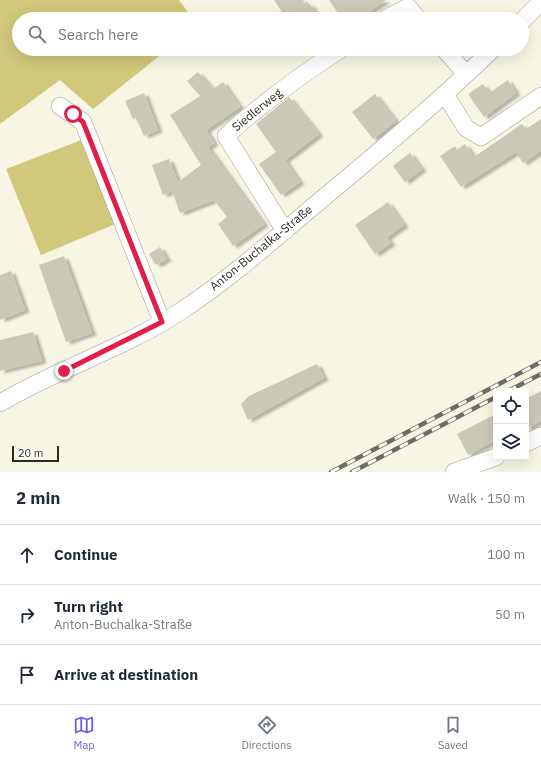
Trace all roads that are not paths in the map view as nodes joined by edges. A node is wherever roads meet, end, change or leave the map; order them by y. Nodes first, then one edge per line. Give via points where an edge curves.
1 (541, 2) edge
2 (398, 12) edge
3 (412, 12) edge
4 (529, 14) edge
5 (330, 56) edge
6 (450, 56) edge
7 (485, 56) edge
8 (466, 74) junction
9 (445, 94) junction
10 (541, 96) edge
11 (60, 106) dead end
12 (285, 231) junction
13 (162, 322) junction
14 (0, 403) edge
15 (541, 436) edge
16 (529, 442) edge
17 (493, 458) edge
18 (454, 472) edge

1 - 4 street
2 - 3 street via 408,7
5 - 12 street, Siedlerweg via 300,75 226,136
6 - 8 street
7 - 8 street, Anton-Buchalka-Straße
8 - 9 street, Anton-Buchalka-Straße
9 - 10 street via 466,128 481,137
9 - 12 street, Anton-Buchalka-Straße
11 - 13 street via 83,122
12 - 13 street, Anton-Buchalka-Straße via 179,313
13 - 14 street, Anton-Buchalka-Straße
15 - 16 street
17 - 18 street

